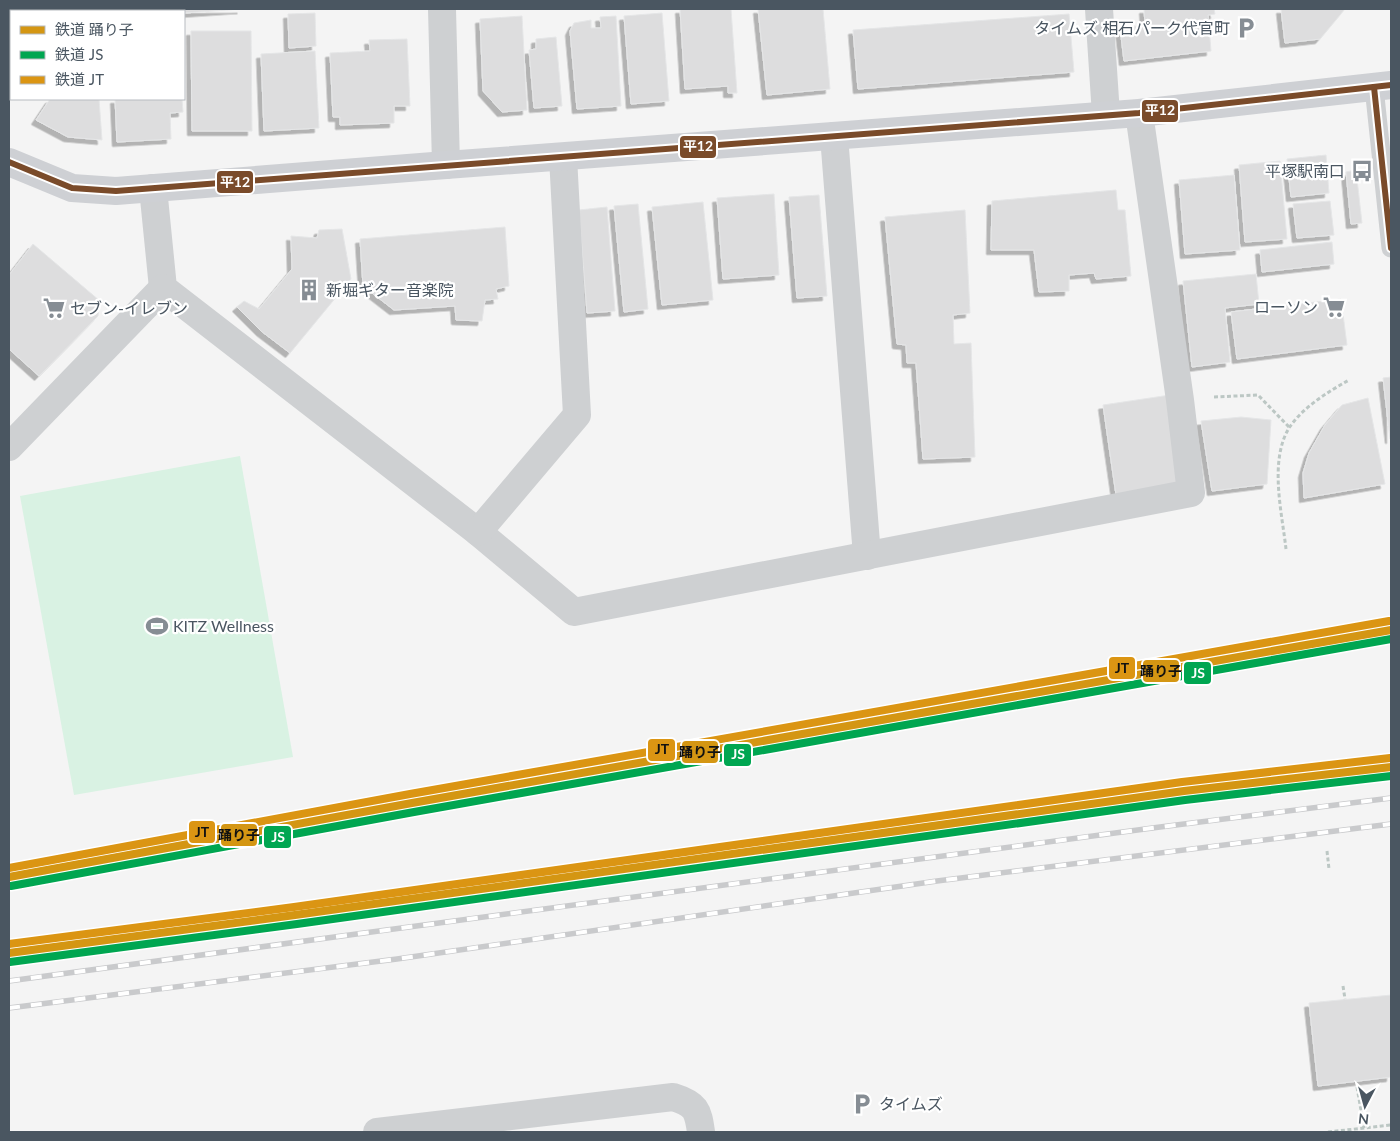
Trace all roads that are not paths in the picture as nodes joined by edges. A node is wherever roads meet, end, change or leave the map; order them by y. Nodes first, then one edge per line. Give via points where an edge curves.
1 (442, 9) edge
2 (1099, 9) edge
3 (1385, 91) edge
4 (1139, 113) junction
5 (1106, 115) junction
6 (834, 136) junction
7 (563, 157) junction
8 (9, 162) edge
9 (446, 165) junction
10 (153, 188) junction
11 (1391, 248) edge
12 (163, 288) junction
13 (9, 447) edge
14 (478, 532) junction
15 (867, 556) junction
16 (377, 1132) edge
17 (701, 1132) edge

1 - 9 street
2 - 5 street
3 - 4 main road
3 - 11 lane
4 - 5 main road
4 - 15 street via 1191,492
5 - 6 main road
6 - 7 main road
6 - 15 street
7 - 9 main road
7 - 14 street via 577,415
8 - 10 main road via 72,188 116,191
9 - 10 main road
10 - 12 street
12 - 13 street
12 - 14 street
14 - 15 street via 574,612
16 - 17 street via 673,1098 696,1109

